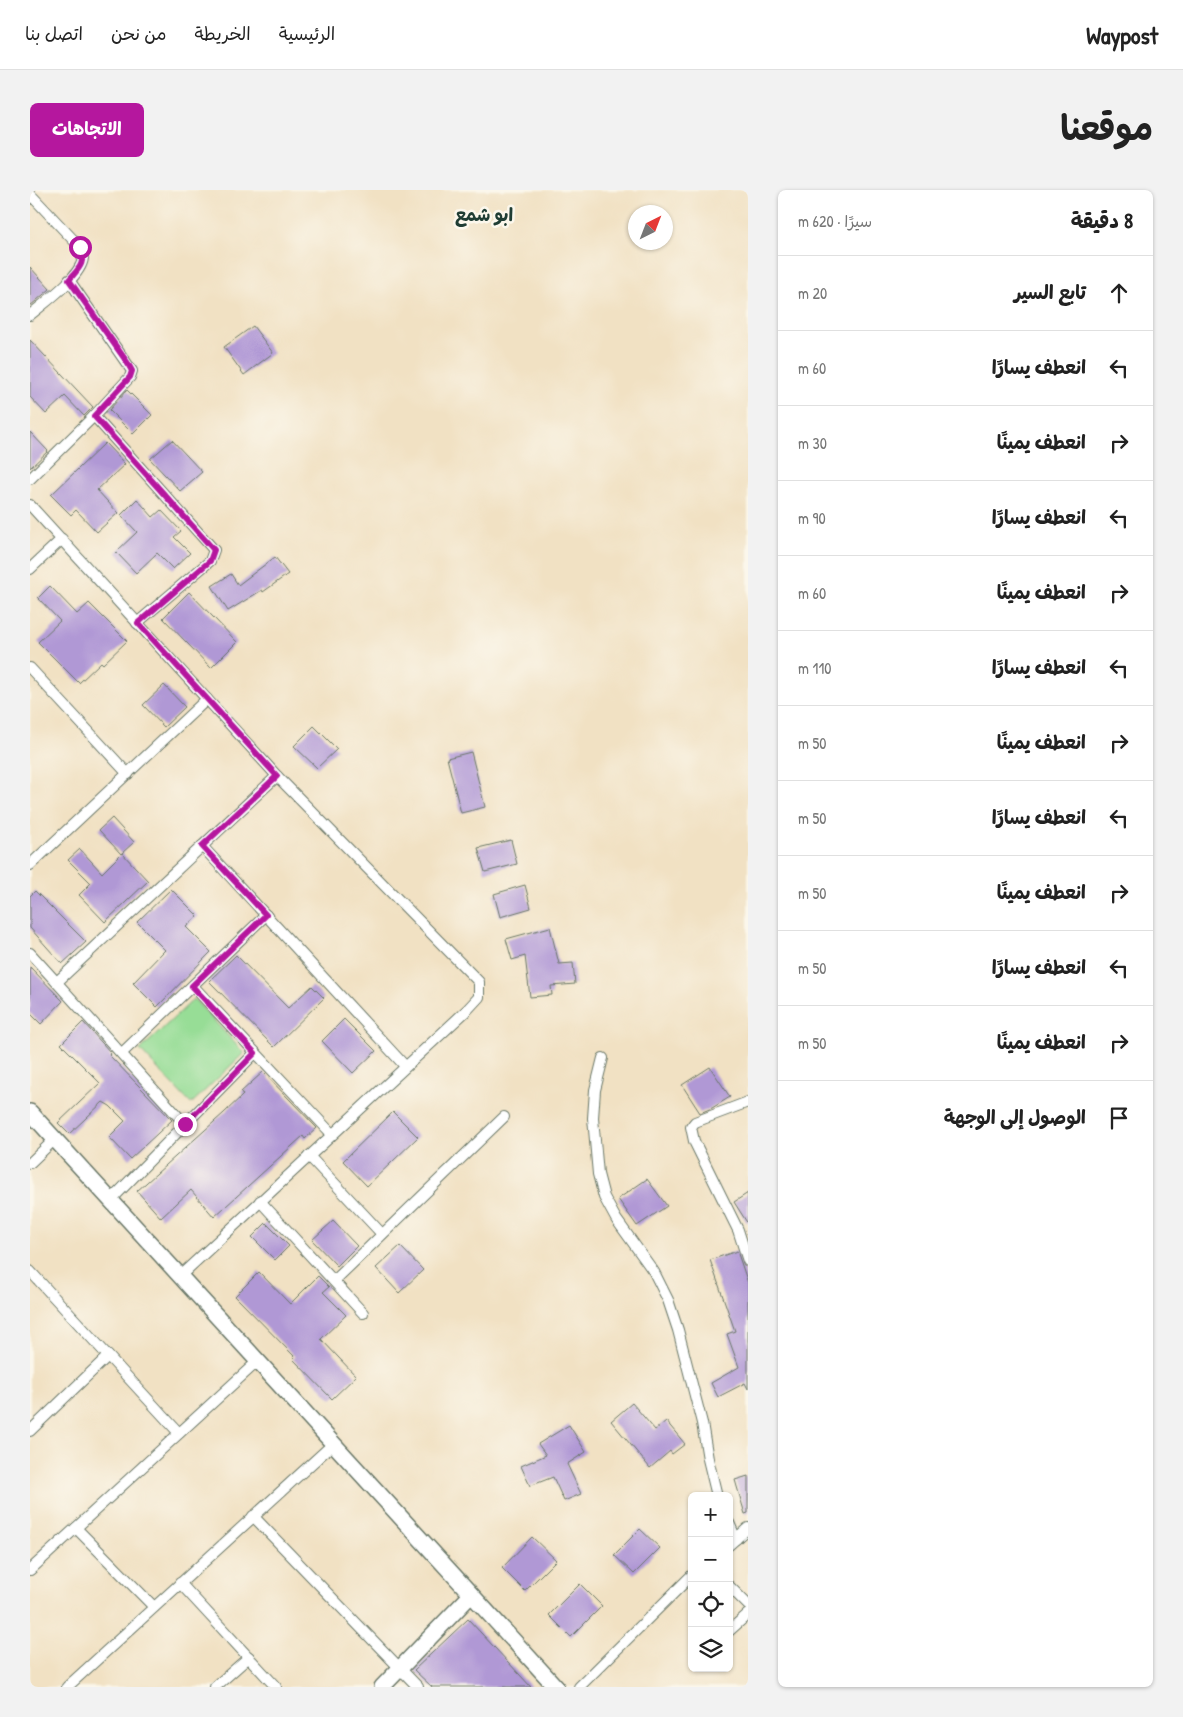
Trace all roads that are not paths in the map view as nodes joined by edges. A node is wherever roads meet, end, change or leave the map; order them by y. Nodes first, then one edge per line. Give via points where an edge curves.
1 (30, 194) edge
2 (69, 280) junction
3 (30, 315) edge
4 (94, 416) junction
5 (30, 479) edge
6 (30, 505) edge
7 (62, 539) junction
8 (30, 568) edge
9 (138, 623) junction
10 (30, 668) edge
11 (207, 699) junction
12 (128, 774) junction
13 (277, 776) junction
14 (202, 846) junction
15 (30, 865) edge
16 (266, 915) junction
17 (30, 953) edge
18 (57, 982) junction
19 (192, 986) junction
20 (122, 1053) junction
21 (255, 1053) junction
22 (602, 1058) dead end
23 (406, 1066) junction
24 (748, 1102) edge
25 (30, 1112) edge
26 (504, 1117) dead end
27 (185, 1124) junction
28 (332, 1134) junction
29 (55, 1140) junction
30 (309, 1156) junction
31 (30, 1163) edge
32 (111, 1200) junction
33 (260, 1201) junction
34 (382, 1234) junction
35 (748, 1261) edge
36 (30, 1270) edge
37 (180, 1276) junction
38 (334, 1281) junction
39 (363, 1313) dead end
40 (108, 1356) junction
41 (258, 1361) junction
42 (32, 1426) edge
43 (179, 1433) junction
44 (333, 1444) junction
45 (716, 1492) edge
46 (253, 1516) junction
47 (76, 1528) junction
48 (748, 1528) edge
49 (733, 1542) edge
50 (31, 1566) edge
51 (688, 1579) edge
52 (180, 1583) junction
53 (733, 1590) edge
54 (471, 1595) junction
55 (748, 1605) edge
56 (154, 1607) junction
57 (748, 1614) edge
58 (733, 1627) edge
59 (249, 1657) junction
60 (400, 1668) junction
61 (66, 1687) edge
62 (216, 1687) edge
63 (276, 1687) edge
64 (382, 1687) edge
65 (418, 1687) edge
66 (556, 1687) edge
67 (579, 1687) edge

1 - 2 street via 80,247 84,257 81,267
2 - 3 street
2 - 4 street via 132,371
4 - 5 street
4 - 9 street via 214,550 210,561
6 - 7 street
7 - 8 street
7 - 9 street
9 - 11 street
10 - 12 street
11 - 12 street
11 - 13 street
12 - 15 street
13 - 14 street
13 - 23 street via 479,982 479,996
14 - 16 street
14 - 18 street
16 - 19 street
16 - 23 street
17 - 18 street
18 - 20 street
19 - 20 street
19 - 21 street
20 - 27 street
21 - 27 street
21 - 28 street
22 - 45 street via 593,1118 598,1174 604,1198 654,1272 668,1300 702,1423
23 - 28 street
24 - 35 street via 695,1122 691,1127 694,1141 738,1230
25 - 29 street
26 - 34 street
27 - 32 street
28 - 30 street
29 - 31 street
29 - 32 street
30 - 33 street
30 - 34 street
32 - 37 street
33 - 37 street
33 - 38 street
34 - 38 street
36 - 40 street
37 - 41 street
38 - 39 street
40 - 42 street
40 - 43 street
41 - 43 street
41 - 44 street
43 - 47 street
44 - 46 street
44 - 54 street
46 - 52 street
46 - 60 street
47 - 50 street
47 - 56 street
48 - 49 street
51 - 67 street
52 - 56 street
52 - 59 street
53 - 55 street
54 - 60 street
54 - 66 street
56 - 61 street
57 - 58 street
59 - 62 street
59 - 63 street
60 - 64 street
60 - 65 street

